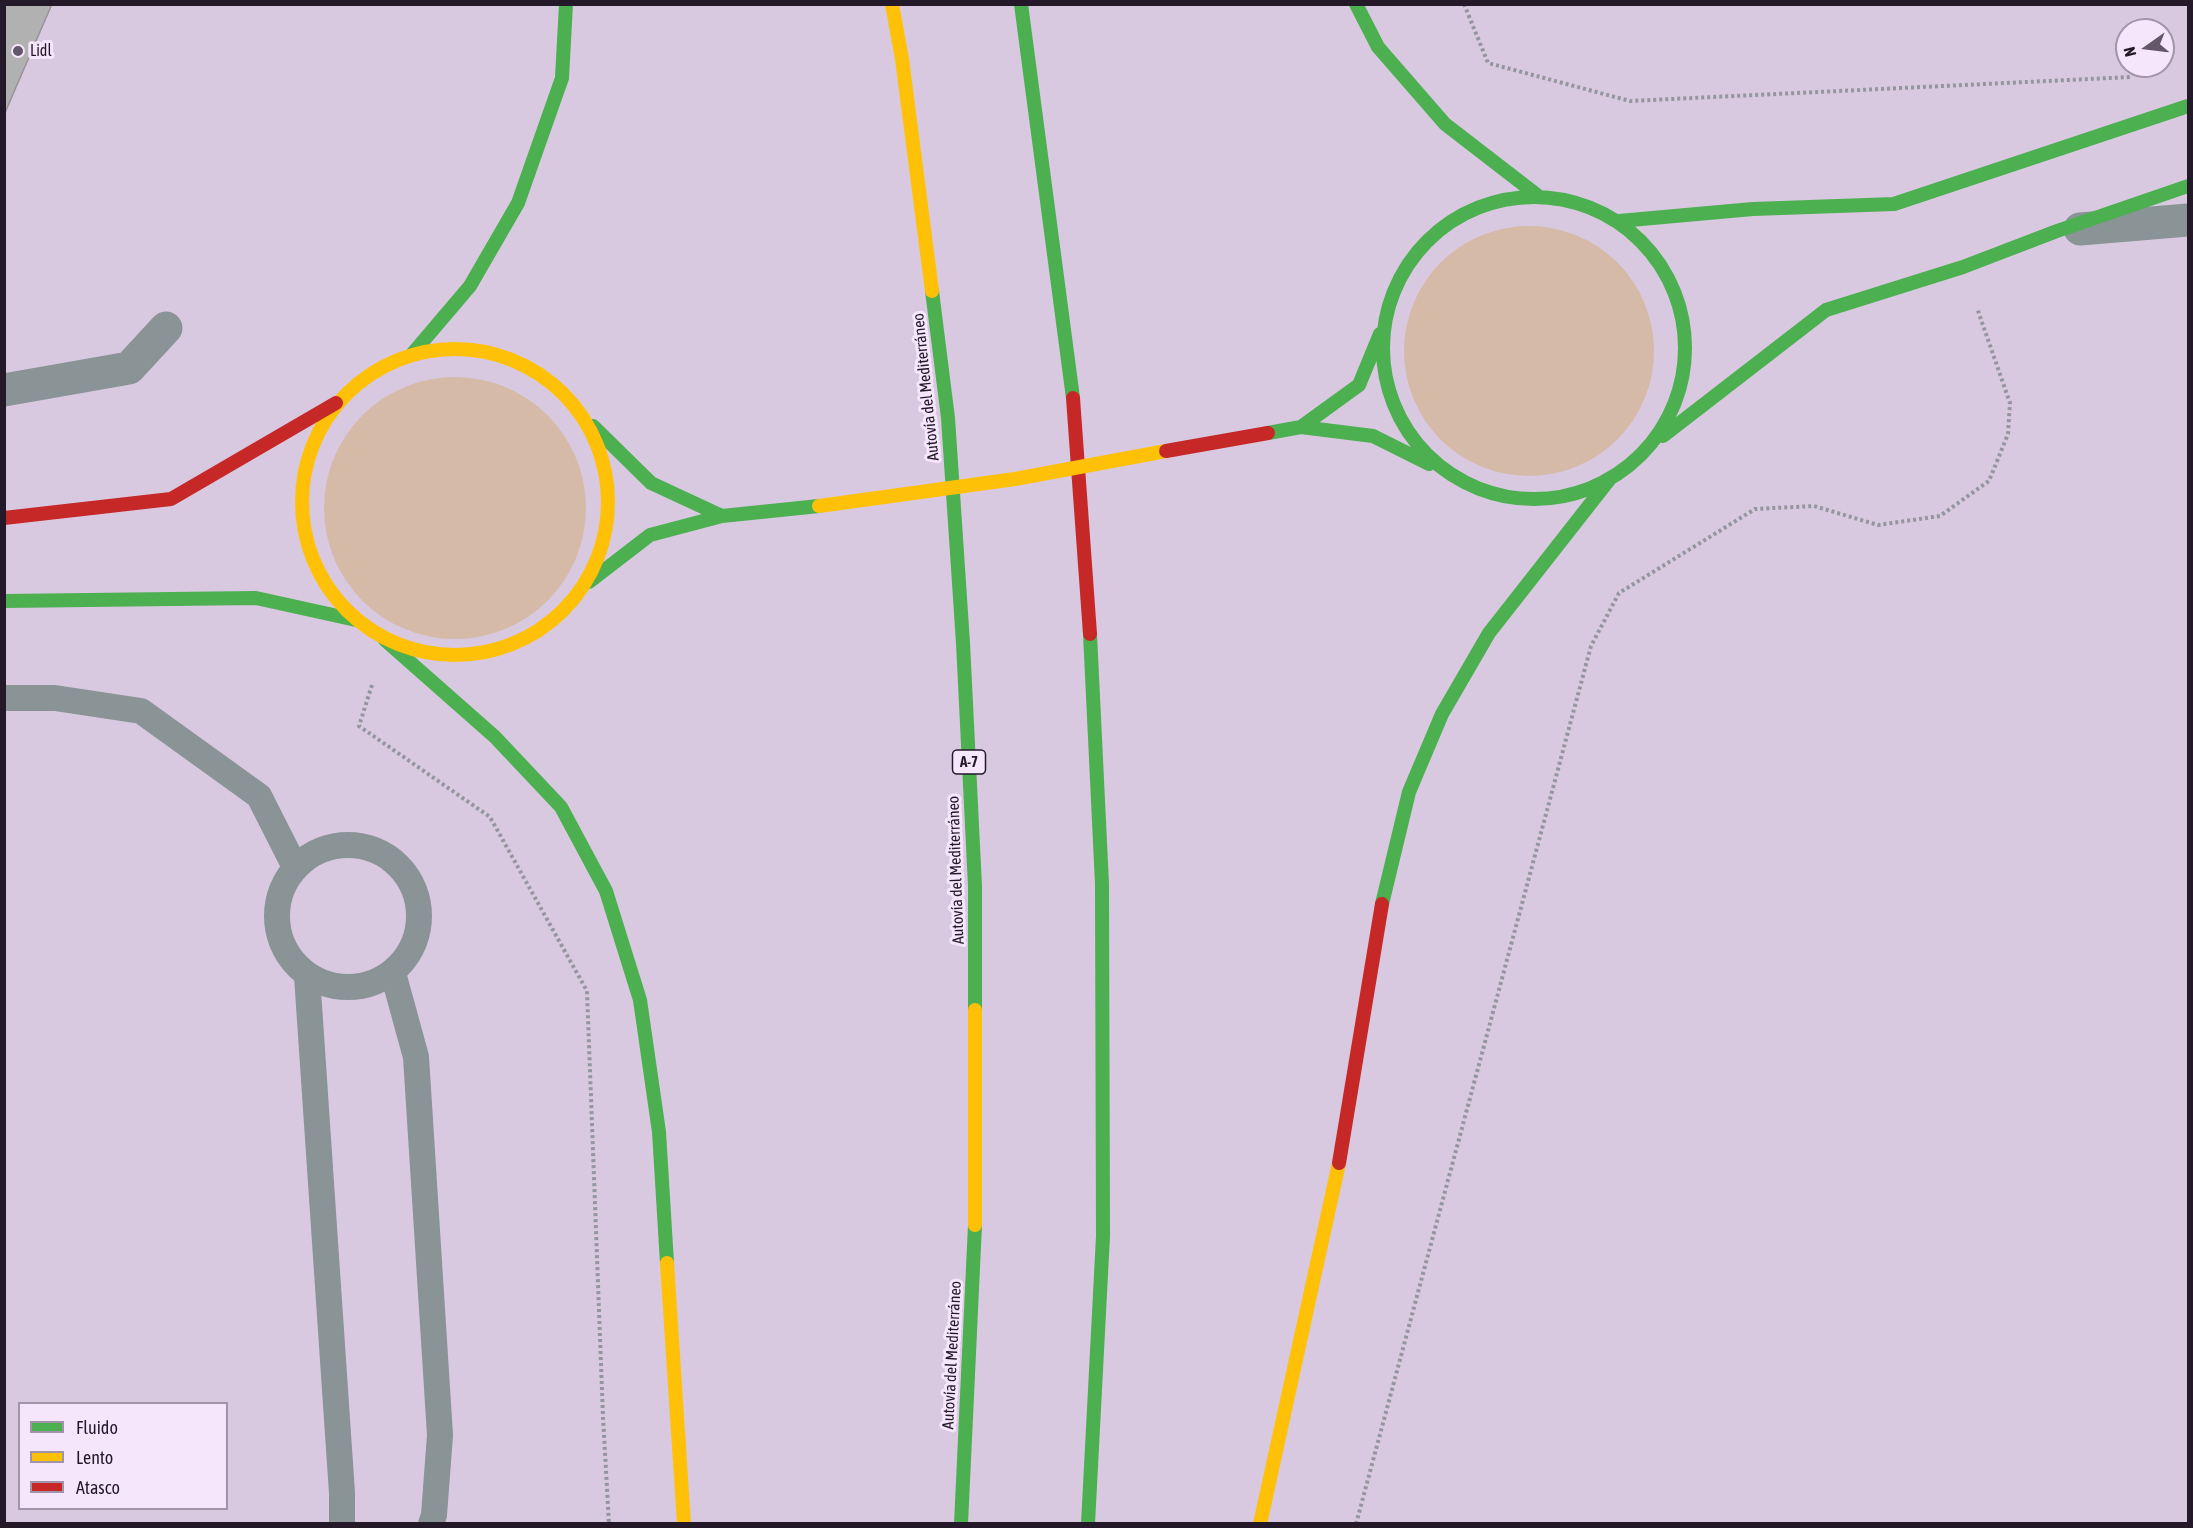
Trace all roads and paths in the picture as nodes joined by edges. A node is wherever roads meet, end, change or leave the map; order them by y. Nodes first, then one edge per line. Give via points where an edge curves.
1 (566, 4) edge
2 (892, 4) edge
3 (1021, 4) edge
4 (1356, 4) edge
5 (1464, 4) edge
6 (2120, 78) edge
7 (2188, 106) edge
8 (2188, 186) edge
9 (1537, 195) junction
10 (2188, 220) edge
11 (1619, 221) junction
12 (2057, 231) junction
13 (1963, 267) junction
14 (1385, 321) junction
15 (166, 328) dead end
16 (413, 353) junction
17 (4, 390) edge
18 (338, 402) junction
19 (584, 417) junction
20 (1301, 427) junction
21 (1654, 442) junction
22 (1449, 474) junction
23 (1609, 480) junction
24 (722, 516) junction
25 (4, 518) edge
26 (585, 585) junction
27 (4, 601) edge
28 (356, 620) junction
29 (385, 640) junction
30 (4, 698) edge
31 (295, 867) junction
32 (393, 973) junction
33 (307, 976) junction
34 (342, 1524) edge
35 (431, 1524) edge
36 (609, 1524) edge
37 (684, 1524) edge
38 (961, 1524) edge
39 (1088, 1524) edge
40 (1260, 1524) edge
41 (1356, 1524) edge

1 - 16 main road via 562,78 518,203 470,286
2 - 38 main road, Autovía del Mediterráneo / A-7 via 948,418 974,863 975,1232
3 - 39 main road via 1074,405 1102,884 1102,1236
4 - 9 main road via 1378,48 1445,124
5 - 6 path via 1488,63 1630,101
7 - 11 main road via 1894,204 1753,209
8 - 12 main road
9 - 11 main road via 1580,202
9 - 14 main road via 1494,201 1455,218 1422,245 1398,280
10 - 12 street
11 - 21 main road via 1655,256 1664,273 1678,300 1686,350 1678,399
12 - 13 main road
13 - 21 main road via 1826,310
13 - 41 path via 2010,403 2008,434 1989,481 1940,516 1878,525 1814,506 1755,509 1619,593 1591,646
14 - 20 main road via 1359,385
14 - 22 main road via 1383,365 1394,407 1417,445
15 - 17 street via 129,368
16 - 18 main road via 372,372
16 - 19 main road via 462,348 509,357 551,381
18 - 25 main road via 171,499
18 - 28 main road via 313,443 302,490 306,539 325,584
19 - 24 main road via 651,483
19 - 26 main road via 602,458 609,501 604,545
20 - 22 main road via 1373,436
20 - 24 main road, bridge via 1015,479
21 - 23 main road via 1634,463
22 - 23 main road via 1487,493 1528,501 1570,496
23 - 40 main road via 1489,633 1442,714 1409,792 1383,896 1343,1146
24 - 26 main road via 650,535
26 - 29 main road via 554,621 512,646 466,657 434,657
27 - 28 main road via 256,598
28 - 29 main road
29 - 36 path via 359,726 490,817 587,991
29 - 37 main road via 495,737 561,807 606,891 640,1000 659,1132
30 - 31 lane via 55,698 141,711 260,796
31 - 32 lane via 315,852 355,845 387,855 404,871 415,890 420,913 418,936 409,957
31 - 33 lane via 282,888 276,912 279,937 291,960
32 - 33 lane via 373,984 350,988 327,986
32 - 35 lane via 416,1057 440,1435
33 - 34 lane

